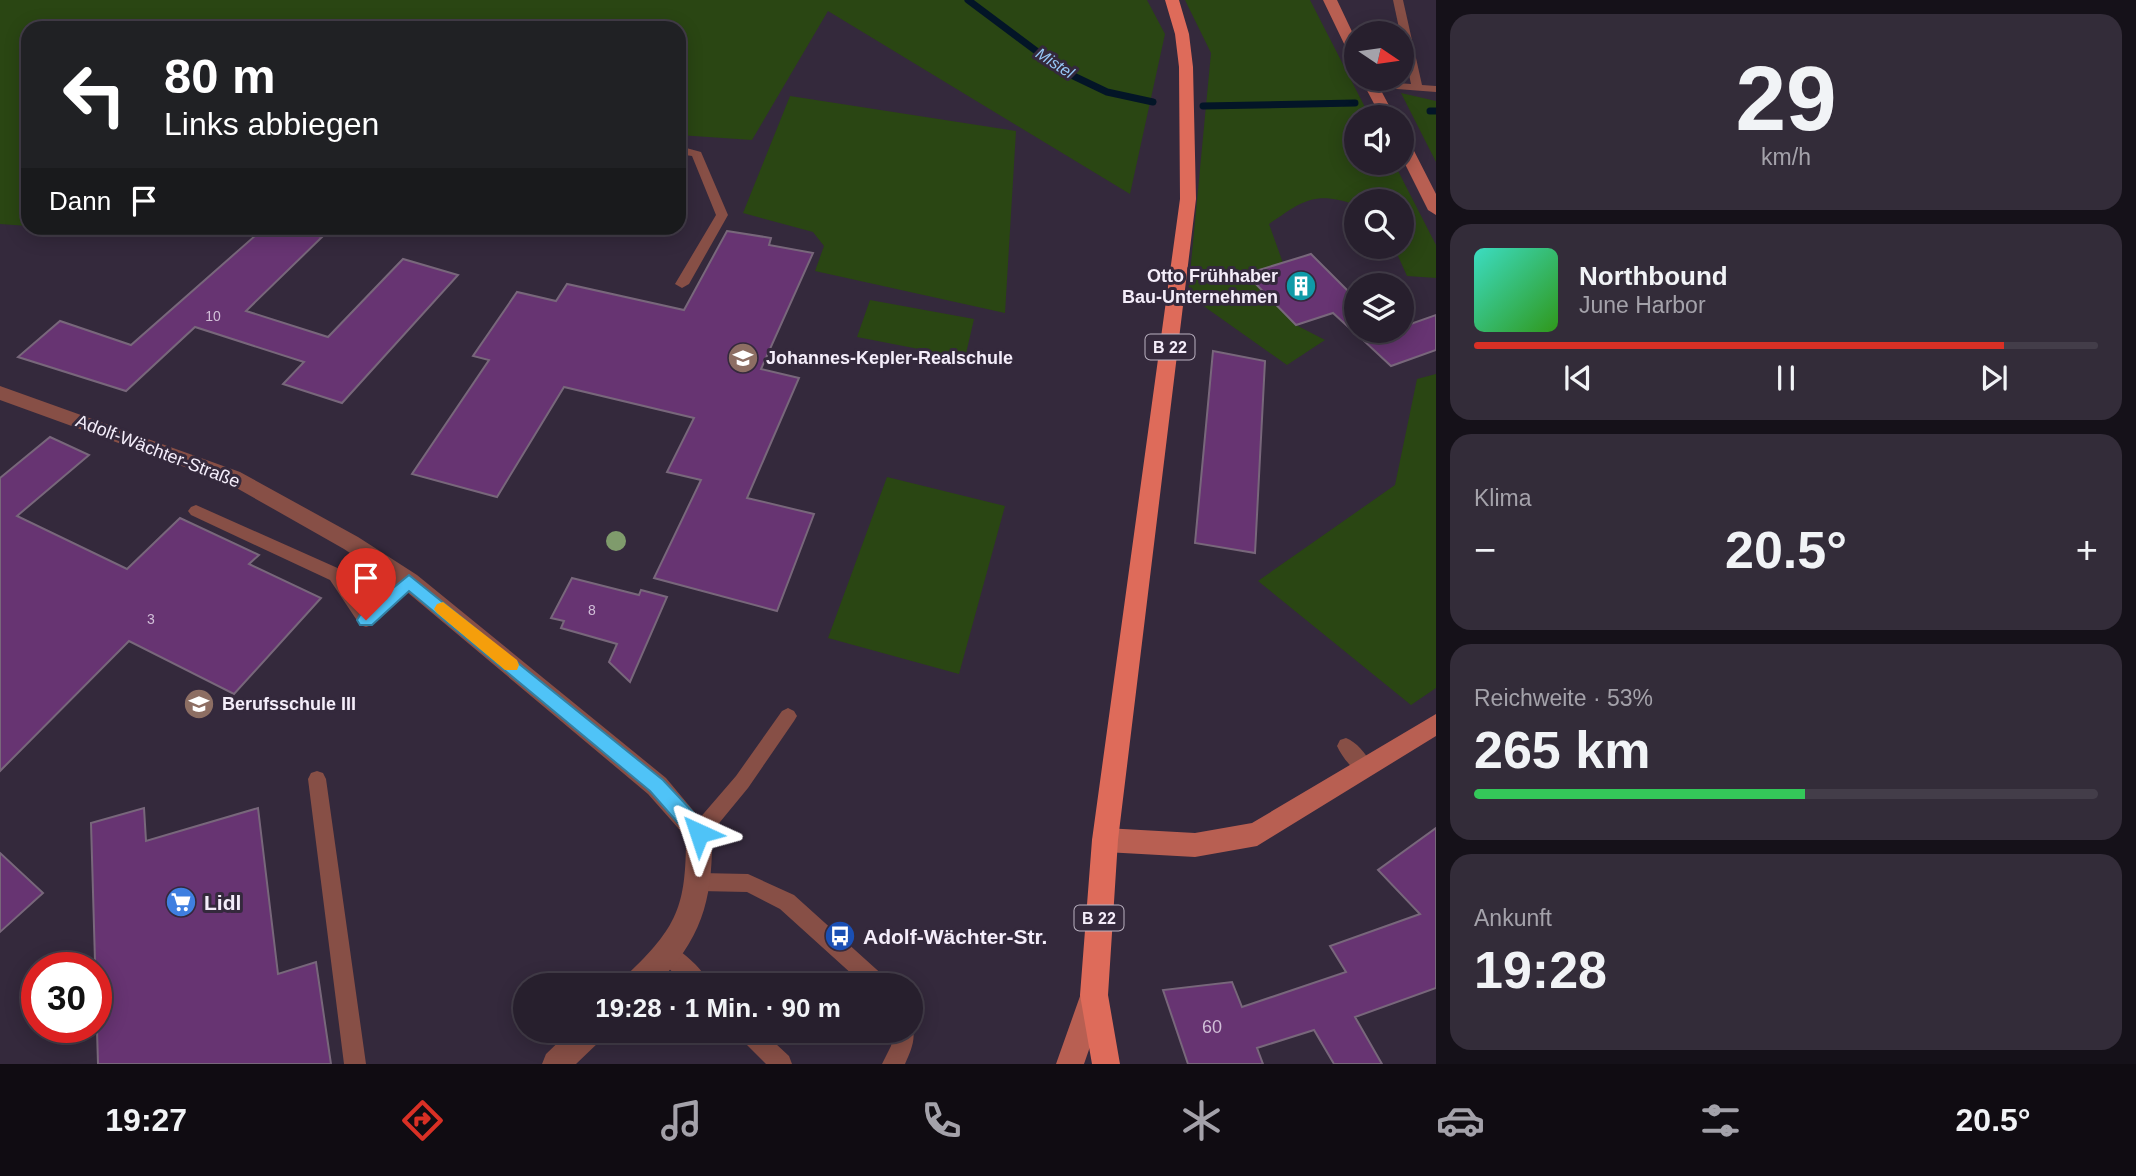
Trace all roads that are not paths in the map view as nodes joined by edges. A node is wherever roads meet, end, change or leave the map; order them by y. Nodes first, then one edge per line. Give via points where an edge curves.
1 (1172, 0) edge
2 (1330, 0) edge
3 (1398, 0) edge
4 (1344, 29) edge
5 (1414, 85) edge
6 (1417, 85) junction
7 (1436, 89) edge
8 (686, 152) edge
9 (1414, 167) edge
10 (1436, 210) edge
11 (682, 284) dead end
12 (0, 393) edge
13 (196, 511) dead end
14 (409, 581) junction
15 (788, 716) dead end
16 (1436, 724) edge
17 (1346, 746) dead end
18 (1364, 767) junction
19 (317, 779) dead end
20 (699, 833) junction
21 (1104, 840) junction
22 (700, 882) junction
23 (669, 955) junction
24 (650, 973) edge
25 (688, 973) edge
26 (867, 973) edge
27 (1094, 995) junction
28 (578, 1043) edge
29 (759, 1043) edge
30 (902, 1043) edge
31 (355, 1064) edge
32 (556, 1064) edge
33 (781, 1064) edge
34 (893, 1064) edge
35 (1070, 1064) edge
36 (1106, 1064) edge

1 - 21 main road, B 22 via 1182,34 1188,199
2 - 4 street
3 - 6 lane
5 - 6 lane
6 - 7 lane
8 - 11 lane via 697,154 722,215
9 - 10 street
12 - 14 street, Adolf-Wächter-Straße via 233,477
13 - 14 lane via 336,575 366,620
14 - 20 street, Adolf-Wächter-Straße via 656,786
15 - 20 lane
16 - 18 street
17 - 18 lane
18 - 21 street via 1258,834 1195,845
19 - 31 lane
20 - 22 street
21 - 27 main road, B 22
22 - 23 street via 690,924
22 - 26 lane via 748,883 787,902
23 - 24 street
23 - 25 lane
27 - 35 street
27 - 36 main road, B 22
28 - 32 street
29 - 33 lane
30 - 34 lane

